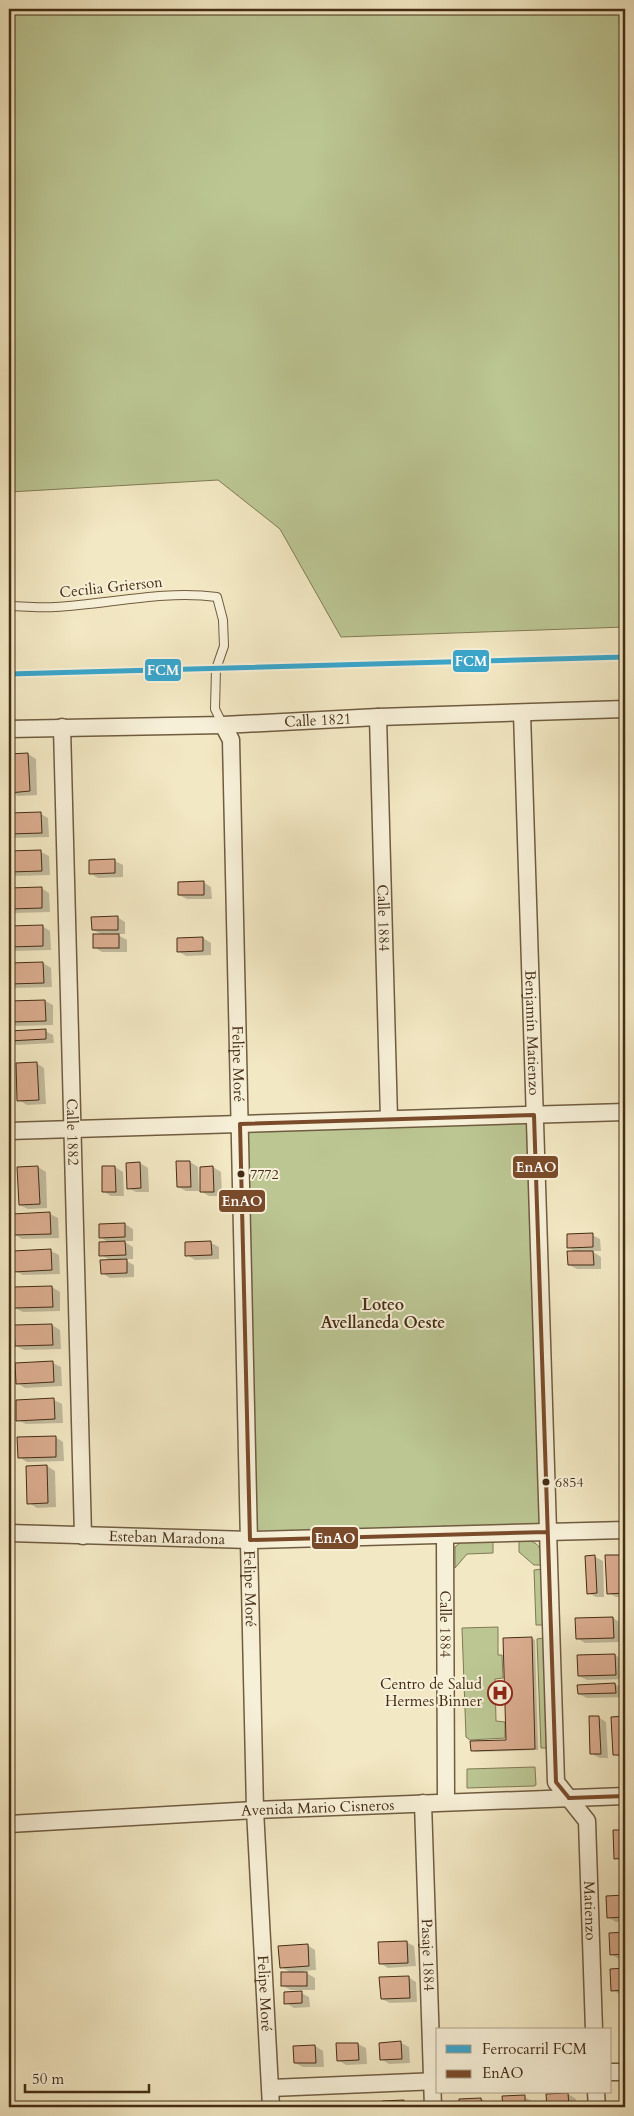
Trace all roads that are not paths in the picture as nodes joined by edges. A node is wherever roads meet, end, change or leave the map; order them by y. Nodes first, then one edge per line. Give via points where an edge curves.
1 (217, 597) joint
2 (9, 606) edge
3 (625, 709) edge
4 (522, 712) junction
5 (378, 717) junction
6 (223, 725) junction
7 (62, 727) junction
8 (9, 729) edge
9 (625, 1112) edge
10 (534, 1114) junction
11 (389, 1119) junction
12 (240, 1124) junction
13 (72, 1129) junction
14 (9, 1132) edge
15 (625, 1530) edge
16 (548, 1532) junction
17 (9, 1533) edge
18 (445, 1535) junction
19 (82, 1536) junction
20 (250, 1540) junction
21 (625, 1796) edge
22 (568, 1798) junction
23 (424, 1802) junction
24 (446, 1802) junction
25 (255, 1810) junction
26 (9, 1824) edge
27 (594, 2028) edge
28 (612, 2072) edge
29 (625, 2072) edge
30 (435, 2081) edge
31 (271, 2088) junction
32 (596, 2094) edge
33 (271, 2107) edge
34 (433, 2107) edge
35 (597, 2107) edge

1 - 2 lane, Cecilia Grierson via 192,594 143,596 55,607
1 - 6 lane, Felipe Moré via 224,646 216,668 215,710
3 - 4 street, Calle 1821
4 - 5 street, Calle 1821
4 - 10 street, Benjamín Matienzo
5 - 6 street, Calle 1821
5 - 11 street, Calle 1884
6 - 7 street, Calle 1821
6 - 12 street, Felipe Moré via 231,740
7 - 8 street, Calle 1821
7 - 13 street, Calle 1882
9 - 10 street
10 - 11 street
10 - 16 street, Benjamín Matienzo
11 - 12 street
12 - 13 street
12 - 20 street, Felipe Moré
13 - 14 street
13 - 19 street, Calle 1882
15 - 16 street, Esteban Maradona
16 - 18 street, Esteban Maradona
16 - 22 street, Benjamín Matienzo via 556,1782
17 - 19 street, Esteban Maradona
18 - 20 street, Esteban Maradona
18 - 24 street, Calle 1884
19 - 20 street, Esteban Maradona
20 - 25 street, Felipe Moré
21 - 22 street, Avenida Mario Cisneros
22 - 24 street, Avenida Mario Cisneros
22 - 27 street, Matienzo via 587,1821
23 - 24 street, Avenida Mario Cisneros
23 - 25 street, Avenida Mario Cisneros
23 - 30 street, Pasaje 1884
25 - 26 street, Avenida Mario Cisneros
25 - 31 street, Felipe Moré
28 - 29 street
30 - 31 street
30 - 34 street, Pasaje 1884
31 - 33 street, Felipe Moré
32 - 35 street

